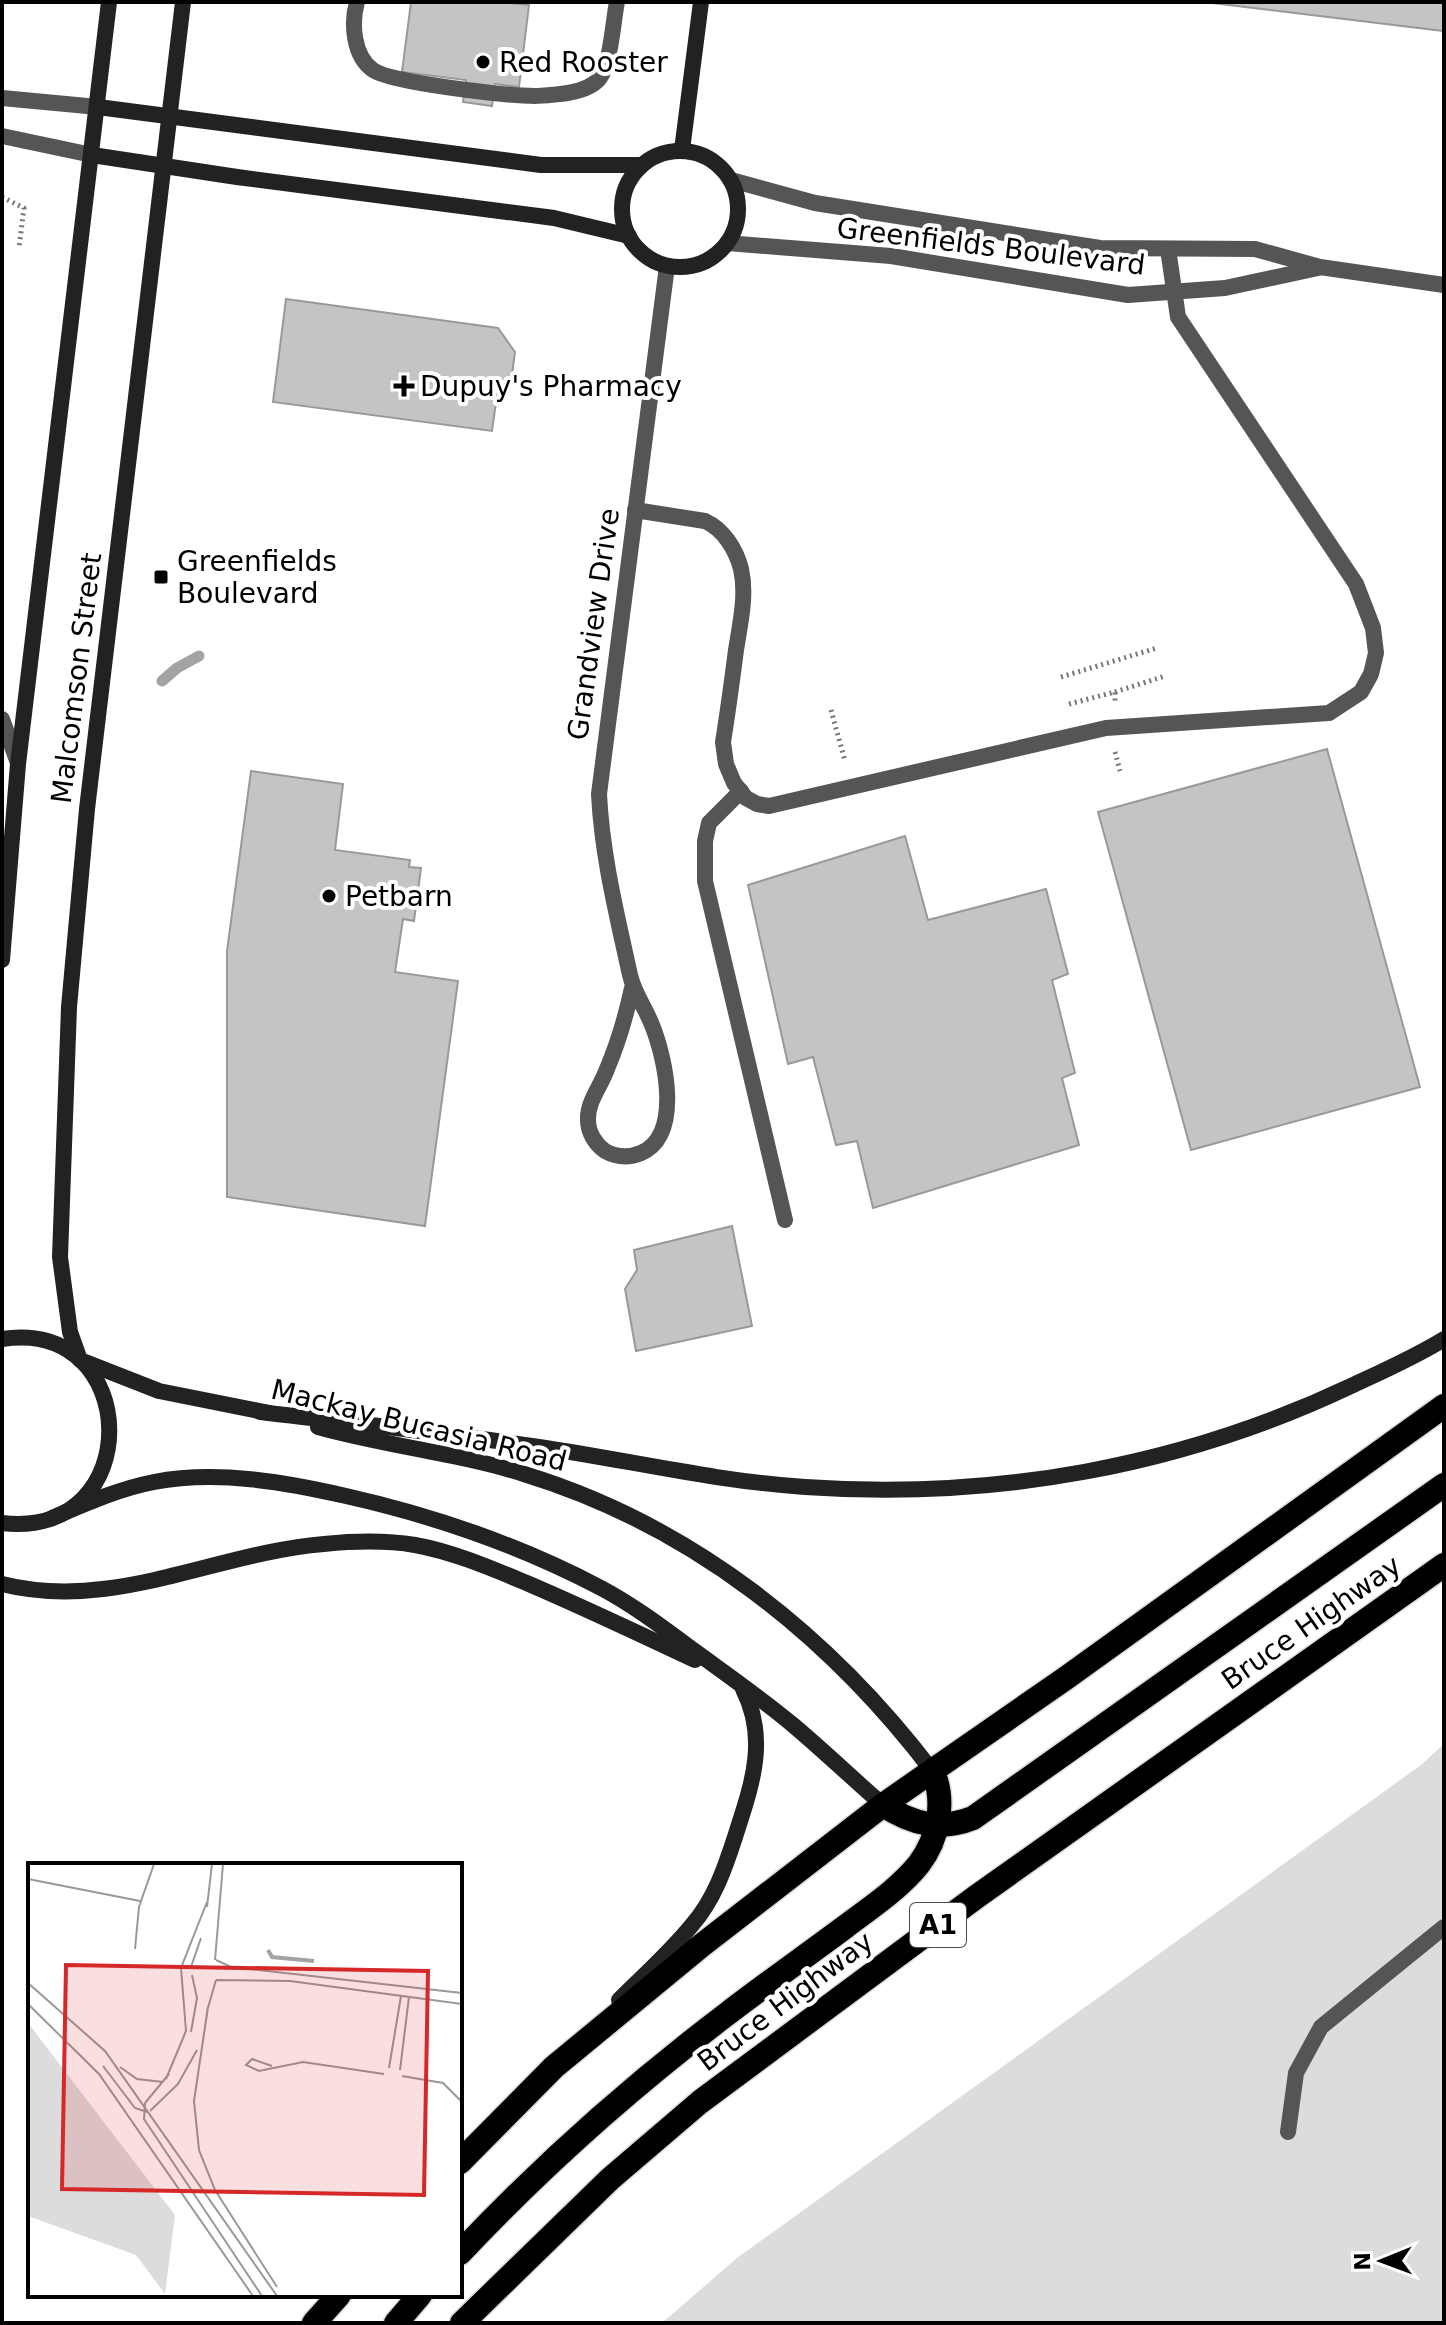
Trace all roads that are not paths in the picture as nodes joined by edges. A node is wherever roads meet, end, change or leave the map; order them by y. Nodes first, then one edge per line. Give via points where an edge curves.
1 (109, 2) edge
2 (183, 2) edge
3 (357, 2) edge
4 (617, 2) edge
5 (701, 2) edge
6 (2, 98) edge
7 (98, 107) junction
8 (169, 118) junction
9 (2, 136) edge
10 (682, 150) junction
11 (92, 155) junction
12 (641, 165) junction
13 (163, 166) junction
14 (731, 180) junction
15 (629, 236) junction
16 (727, 243) junction
17 (1168, 249) junction
18 (667, 266) junction
19 (1320, 267) junction
20 (1444, 285) edge
21 (1175, 292) junction
22 (635, 510) junction
23 (2, 719) edge
24 (18, 764) junction
25 (741, 791) junction
26 (2, 960) edge
27 (632, 988) junction
28 (785, 1220) dead end
29 (2, 1339) edge
30 (1444, 1339) edge
31 (82, 1361) junction
32 (1444, 1406) edge
33 (260, 1412) junction
34 (1444, 1485) edge
35 (52, 1518) junction
36 (2, 1523) edge
37 (1444, 1565) edge
38 (2, 1584) edge
39 (725, 1673) junction
40 (742, 1685) junction
41 (933, 1772) junction
42 (883, 1805) junction
43 (937, 1825) junction
44 (1444, 1927) edge
45 (554, 2067) junction
46 (1288, 2132) dead end
47 (462, 2160) edge
48 (462, 2251) edge
49 (337, 2297) edge
50 (418, 2297) edge
51 (314, 2323) edge
52 (396, 2323) edge
53 (462, 2323) edge

1 - 7 main road, Malcomson Street
2 - 8 main road, Malcomson Street
3 - 4 street via 356,43 371,69 410,82 533,96 580,90 599,79
5 - 10 main road
6 - 7 street
7 - 8 main road
7 - 11 main road, Malcomson Street
8 - 12 main road via 541,165
8 - 13 main road, Malcomson Street
9 - 11 street
10 - 12 main road
10 - 14 main road via 710,160
11 - 13 main road
11 - 24 main road, Malcomson Street
12 - 15 main road via 623,198
13 - 15 main road via 554,218
13 - 31 main road, Malcomson Street via 87,809 69,1007 60,1257 70,1332
14 - 16 main road via 738,212
14 - 17 street, Greenfields Boulevard via 815,203 1100,248
15 - 18 main road via 639,250
16 - 18 main road via 701,264
16 - 21 street, Greenfields Boulevard via 891,256 1128,295
17 - 19 street, Greenfields Boulevard via 1255,249
17 - 21 street
18 - 22 street, Grandview Drive
19 - 20 street
19 - 21 street, Greenfields Boulevard via 1225,288
21 - 25 street via 1178,317 1365,602 1376,653 1361,692 1329,713 1106,728 784,805 757,804
22 - 25 street via 715,525 741,570 743,605 723,742 726,764
22 - 27 street, Grandview Drive via 599,794 604,854
23 - 24 street
24 - 26 main road, Malcomson Street
25 - 28 street via 709,823 705,881
27 - 27 street, Grandview Drive via 654,1030 667,1098 657,1140 646,1151 626,1156 601,1147 589,1130 588,1117
29 - 31 main road, Mackay Bucasia Road via 45,1341
30 - 33 main road via 1342,1390 1227,1437 1083,1473 978,1487 863,1490 772,1484 505,1442
31 - 33 main road, Mackay Bucasia Road via 159,1391
31 - 35 main road, Malcomson Street via 109,1410 109,1451 92,1488
32 - 41 highway
33 - 41 main road, Mackay Bucasia Road via 525,1474 586,1496 672,1539 805,1631 871,1695
34 - 43 highway via 1000,1801 973,1818
35 - 36 main road
35 - 39 main road via 129,1488 198,1478 267,1482 365,1500 527,1552 603,1589
37 - 53 highway, Bruce Highway / A1 via 976,1897 700,2102 610,2179
38 - 39 main road via 54,1591 118,1588 320,1544 416,1545 510,1576
39 - 40 main road
40 - 42 main road
40 - 45 main road via 754,1718 757,1762 722,1877 693,1925
41 - 42 highway
41 - 43 highway
42 - 43 highway via 912,1821
42 - 45 highway
43 - 48 highway via 928,1851 900,1882 649,2075
44 - 46 street via 1321,2027 1296,2073
45 - 47 highway
49 - 51 highway
50 - 52 highway

